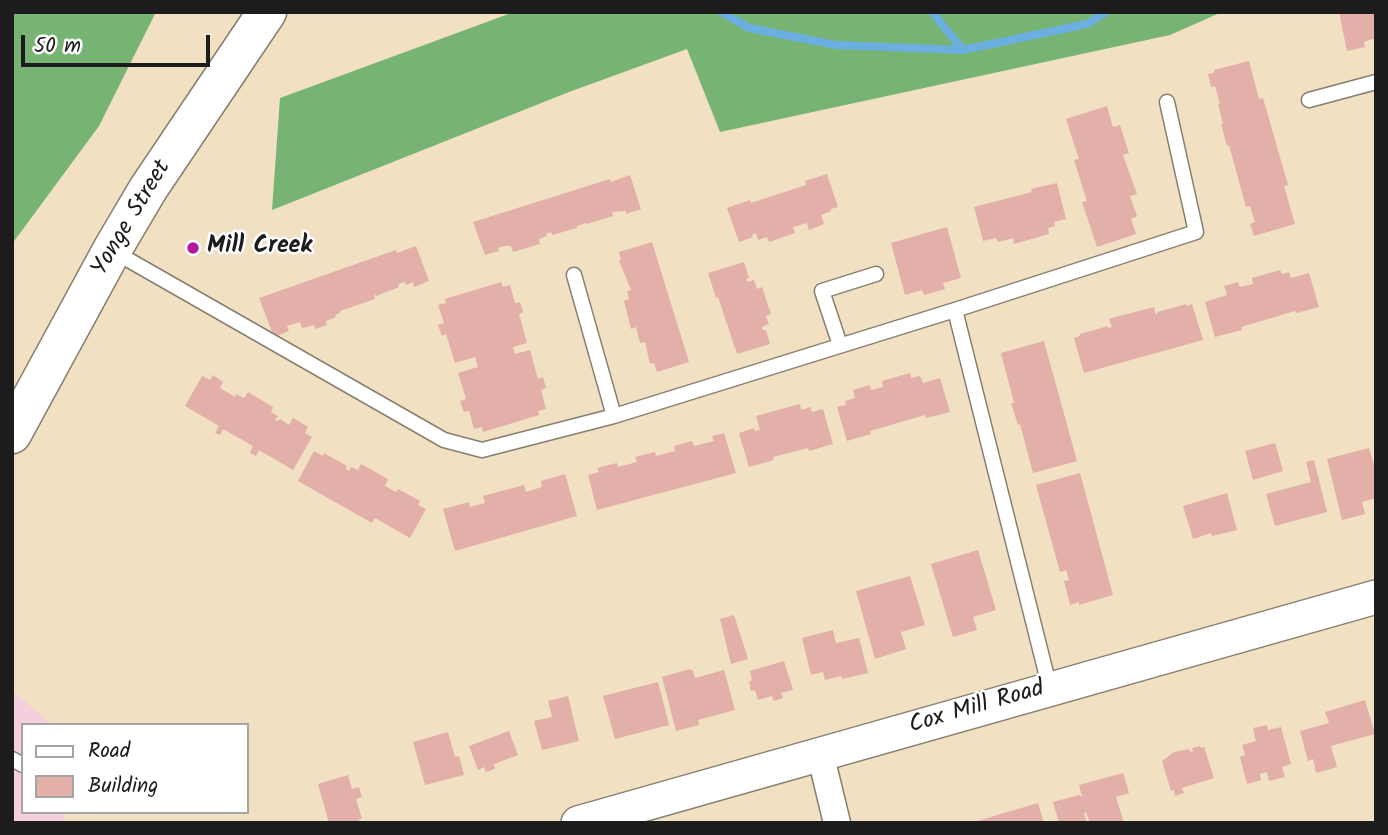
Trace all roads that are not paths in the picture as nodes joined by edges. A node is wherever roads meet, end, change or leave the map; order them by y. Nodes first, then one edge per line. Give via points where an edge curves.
1 (267, 12) edge
2 (1376, 82) edge
3 (1309, 100) dead end
4 (1167, 102) dead end
5 (112, 250) junction
6 (876, 274) dead end
7 (574, 275) dead end
8 (955, 310) junction
9 (841, 345) junction
10 (614, 416) junction
11 (12, 434) edge
12 (1376, 597) edge
13 (1050, 689) junction
14 (820, 753) junction
15 (578, 823) edge
16 (837, 823) edge

1 - 5 main road, Yonge Street
2 - 3 lane
4 - 8 lane via 1196,232
5 - 10 lane via 444,440 482,450
5 - 11 main road, Yonge Street
6 - 9 lane via 822,291
7 - 10 lane
8 - 9 lane
8 - 13 lane
9 - 10 lane
12 - 13 street, Cox Mill Road
13 - 14 street, Cox Mill Road
14 - 15 street, Cox Mill Road
14 - 16 street

